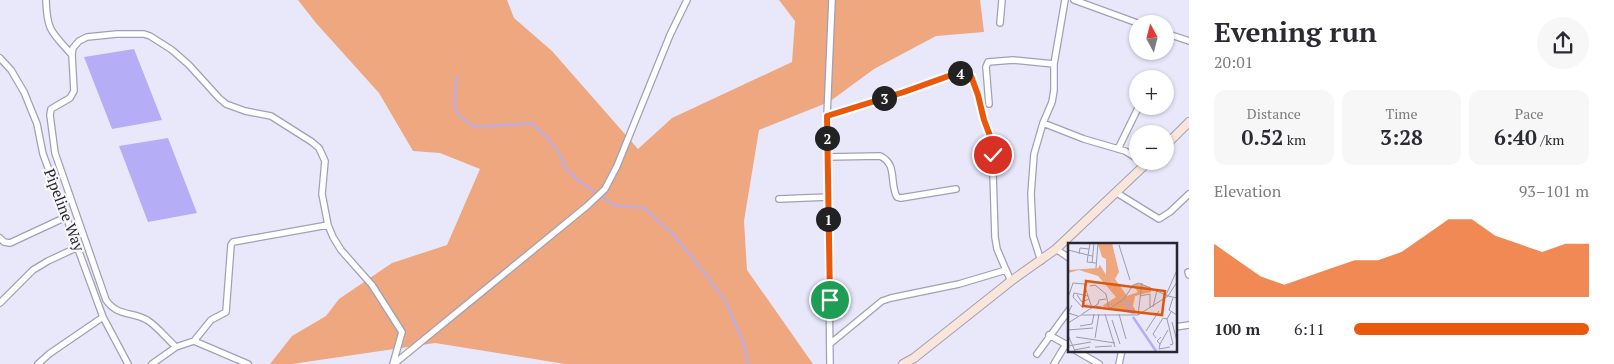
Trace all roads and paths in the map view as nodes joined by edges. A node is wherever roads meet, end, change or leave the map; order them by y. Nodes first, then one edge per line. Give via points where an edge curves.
1 (46, 0) edge
2 (687, 0) edge
3 (832, 0) edge
4 (1002, 0) edge
5 (1065, 0) edge
6 (1074, 0) edge
7 (1129, 20) edge
8 (1000, 23) dead end
9 (1174, 36) edge
10 (1189, 41) edge
11 (72, 55) junction
12 (0, 58) edge
13 (1054, 64) junction
14 (989, 104) dead end
15 (1135, 115) edge
16 (827, 116) junction
17 (1189, 122) edge
18 (1043, 123) junction
19 (1174, 137) edge
20 (1118, 149) junction
21 (1129, 154) edge
22 (827, 157) junction
23 (1138, 170) edge
24 (956, 189) dead end
25 (1116, 193) junction
26 (1189, 194) edge
27 (828, 197) junction
28 (780, 199) dead end
29 (66, 217) junction
30 (328, 225) junction
31 (0, 238) edge
32 (78, 248) junction
33 (1056, 249) junction
34 (1068, 257) edge
35 (1041, 261) junction
36 (1006, 270) junction
37 (1011, 282) junction
38 (0, 303) edge
39 (1068, 311) edge
40 (103, 317) junction
41 (1189, 325) edge
42 (1176, 327) edge
43 (1049, 336) junction
44 (194, 341) junction
45 (831, 343) junction
46 (1067, 345) edge
47 (176, 347) junction
48 (1078, 352) edge
49 (1037, 354) dead end
50 (38, 364) edge
51 (128, 364) edge
52 (152, 364) edge
53 (248, 364) edge
54 (393, 364) edge
55 (830, 364) edge
56 (902, 364) edge
57 (1054, 364) edge
58 (1099, 364) edge

1 - 11 street via 50,29
2 - 54 street via 605,189
3 - 16 street
4 - 8 street
5 - 13 street
6 - 7 street
9 - 10 street
11 - 30 street via 73,48 87,36 137,33 150,36 190,65 226,104 271,116 312,142 325,161 322,194
11 - 47 street via 74,91 70,98 51,109 53,140 98,280 112,308 147,320
12 - 29 street, Pipeline Way via 24,92
13 - 14 street via 1013,60 988,62
13 - 18 street via 1052,102
15 - 20 street
16 - 22 street
16 - 36 street via 957,73 971,76 992,141 995,237
17 - 19 main road
18 - 20 street
18 - 35 street via 1034,154 1031,194 1033,236
20 - 21 street
22 - 24 street via 880,156 886,159 892,168 896,197
22 - 27 street
23 - 25 main road
25 - 26 street via 1158,219
25 - 33 main road
27 - 28 street
27 - 45 street
29 - 31 street via 10,242
29 - 32 street, Pipeline Way
30 - 44 street via 233,242 226,312 211,320
30 - 54 street via 341,250 372,286 402,332
32 - 38 street via 33,270
32 - 40 street, Pipeline Way
33 - 34 street
33 - 35 main road
35 - 37 main road
36 - 37 street
36 - 45 street via 882,301
37 - 56 main road
39 - 43 street
40 - 50 street
40 - 51 street, Pipeline Way
41 - 42 street
43 - 46 street
43 - 49 street
44 - 47 street
44 - 53 street
45 - 55 street
46 - 57 street
47 - 52 street
48 - 58 street

